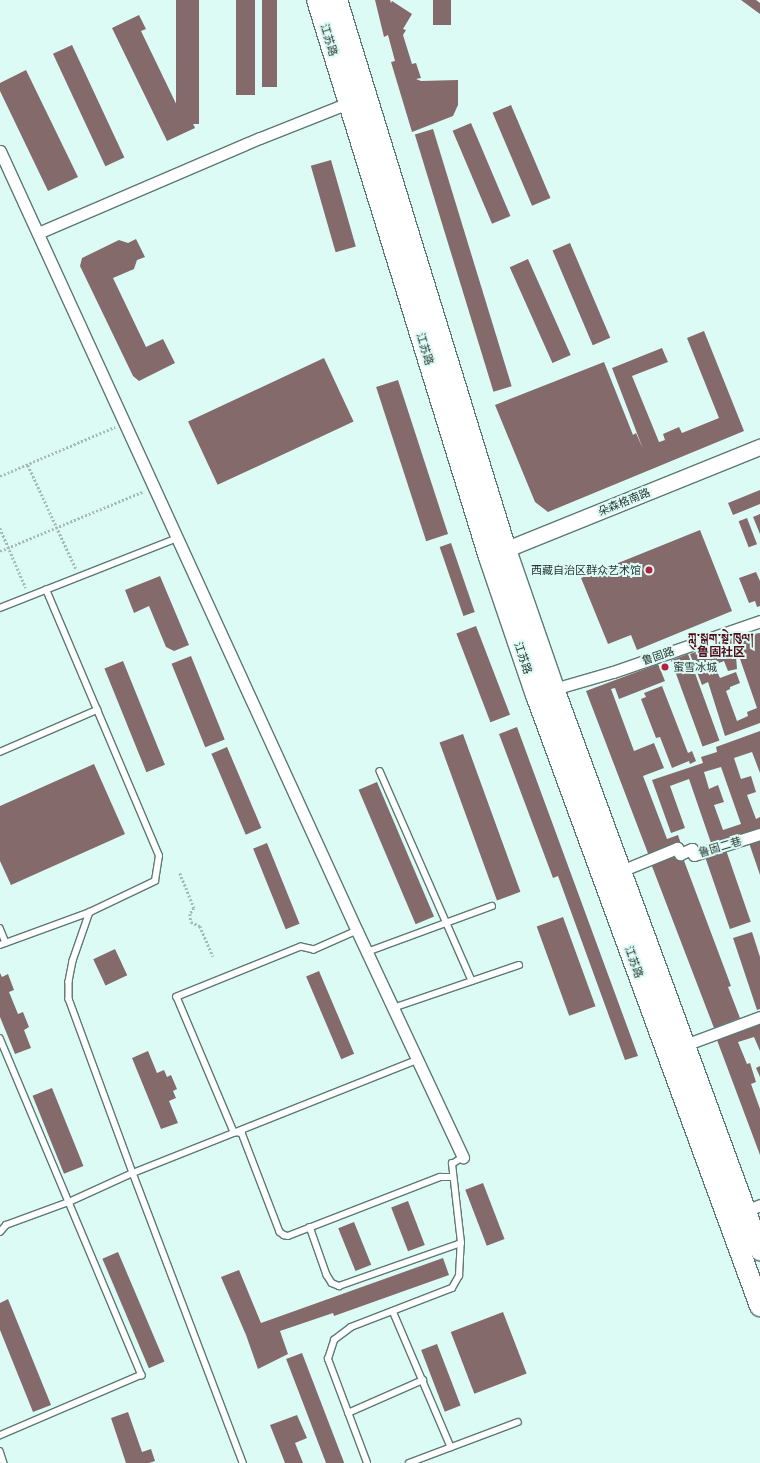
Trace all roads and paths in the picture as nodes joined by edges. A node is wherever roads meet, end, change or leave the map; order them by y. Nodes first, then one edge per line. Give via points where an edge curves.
1 (317, 0) edge
2 (337, 0) edge
3 (367, 95) junction
4 (349, 103) junction
5 (0, 151) edge
6 (38, 233) junction
7 (124, 423) junction
8 (760, 447) edge
9 (28, 465) junction
10 (0, 476) edge
11 (154, 487) junction
12 (58, 527) junction
13 (0, 528) edge
14 (178, 538) junction
15 (9, 548) junction
16 (0, 551) edge
17 (497, 553) junction
18 (79, 576) junction
19 (46, 590) junction
20 (29, 597) junction
21 (0, 608) edge
22 (760, 621) edge
23 (554, 689) junction
24 (97, 710) junction
25 (0, 752) edge
26 (380, 771) dead end
27 (760, 834) edge
28 (621, 871) junction
29 (180, 873) dead end
30 (492, 906) dead end
31 (90, 912) junction
32 (446, 922) junction
33 (0, 928) edge
34 (358, 931) junction
35 (6, 943) junction
36 (0, 945) edge
37 (367, 952) junction
38 (213, 956) dead end
39 (519, 965) dead end
40 (472, 981) junction
41 (393, 1008) junction
42 (760, 1017) edge
43 (0, 1038) edge
44 (685, 1045) junction
45 (417, 1060) junction
46 (234, 1132) junction
47 (463, 1157) joint
48 (132, 1173) junction
49 (452, 1177) junction
50 (69, 1202) junction
51 (753, 1208) edge
52 (310, 1227) junction
53 (0, 1232) edge
54 (460, 1243) junction
55 (760, 1250) edge
56 (760, 1306) edge
57 (393, 1311) junction
58 (423, 1380) junction
59 (348, 1413) junction
60 (518, 1422) dead end
61 (0, 1436) edge
62 (451, 1448) junction
63 (0, 1451) edge
64 (4, 1463) edge
65 (243, 1463) edge
66 (367, 1463) edge
67 (409, 1463) edge

1 - 4 highway, 江苏路
2 - 3 highway, 江苏路
3 - 4 street
3 - 17 highway, 江苏路
4 - 6 street via 260,138
4 - 17 highway, 江苏路
5 - 6 street
6 - 7 street
7 - 9 path
7 - 11 street
8 - 17 street, 朵森格南路
9 - 10 path
9 - 12 path
11 - 12 path
11 - 14 street
12 - 15 path
12 - 18 path
13 - 15 path
14 - 18 lane
14 - 34 street
15 - 16 path
15 - 20 path
17 - 23 highway, 江苏路
17 - 56 highway, 江苏路 via 536,695
18 - 19 lane
19 - 20 lane
19 - 24 lane
20 - 21 lane
22 - 23 street, 鲁固路 via 613,672
23 - 28 highway, 江苏路
24 - 25 lane
24 - 31 lane via 159,856 156,881
26 - 32 lane
27 - 28 street, 鲁固二巷 via 694,856 692,849 680,854 677,848
28 - 44 highway, 江苏路
29 - 38 path via 194,908 190,914 191,922 200,926
30 - 32 lane
31 - 35 lane
31 - 48 lane via 73,961 69,999
32 - 37 lane
32 - 40 lane
33 - 35 lane
34 - 37 street
34 - 46 lane via 314,950 301,948 177,997
35 - 36 lane
37 - 41 street
39 - 40 lane
40 - 41 lane
41 - 45 street
42 - 44 street
43 - 50 lane
44 - 51 highway, 江苏路
45 - 46 lane
45 - 47 street
46 - 48 lane
46 - 52 lane via 242,1133 280,1232 288,1236
47 - 49 lane via 452,1164
48 - 50 lane
48 - 65 lane
49 - 52 lane via 440,1177
49 - 54 lane
50 - 53 lane via 6,1225
50 - 61 lane via 142,1375
51 - 55 highway, 江苏路
52 - 54 lane via 327,1275 332,1283 339,1286
54 - 57 lane via 460,1276 452,1288
57 - 58 lane
57 - 59 lane via 351,1327 334,1340 328,1360
58 - 59 lane
58 - 62 lane
59 - 66 lane
60 - 62 lane
62 - 67 lane
63 - 64 lane

